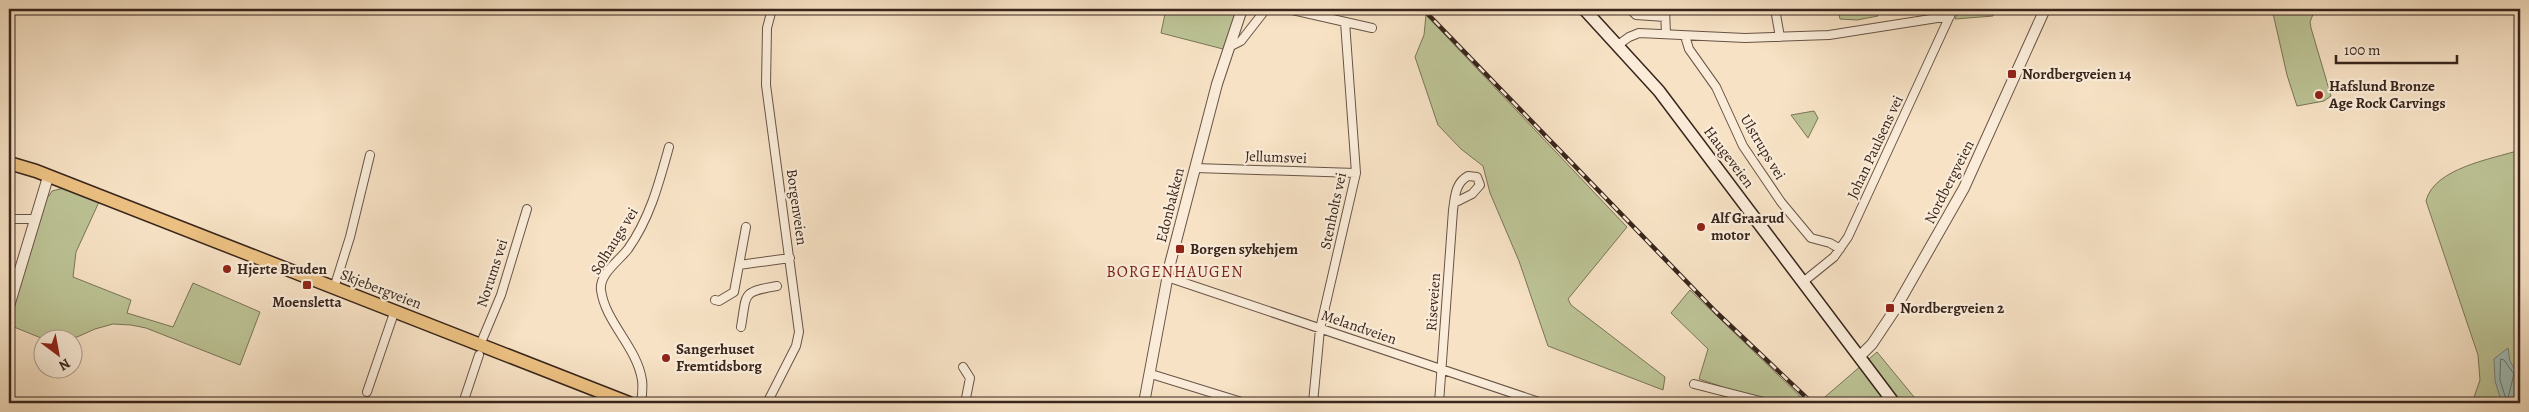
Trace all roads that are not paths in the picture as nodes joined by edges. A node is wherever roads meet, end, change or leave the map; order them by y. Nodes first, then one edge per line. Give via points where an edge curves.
1 (772, 9) edge
2 (1242, 9) edge
3 (1266, 9) edge
4 (1288, 9) edge
5 (1584, 9) edge
6 (1630, 9) edge
7 (1775, 9) edge
8 (2045, 9) edge
9 (1951, 12) edge
10 (1665, 13) edge
11 (1345, 22) junction
12 (1372, 28) dead end
13 (1666, 34) junction
14 (1685, 36) junction
15 (1780, 37) junction
16 (1618, 45) junction
17 (1229, 46) junction
18 (669, 146) dead end
19 (370, 155) dead end
20 (9, 163) edge
21 (1195, 168) junction
22 (1356, 173) junction
23 (48, 176) junction
24 (1454, 203) dead end
25 (527, 209) dead end
26 (9, 219) edge
27 (36, 219) junction
28 (746, 226) dead end
29 (1840, 249) junction
30 (790, 258) junction
31 (739, 265) junction
32 (1167, 277) junction
33 (1803, 282) junction
34 (777, 286) dead end
35 (334, 288) junction
36 (715, 300) dead end
37 (9, 306) edge
38 (394, 313) junction
39 (741, 327) dead end
40 (1320, 329) junction
41 (479, 350) junction
42 (1859, 357) junction
43 (963, 367) dead end
44 (1441, 370) junction
45 (1151, 374) junction
46 (1694, 384) dead end
47 (367, 392) dead end
48 (463, 403) edge
49 (629, 403) edge
50 (642, 403) edge
51 (767, 403) edge
52 (966, 403) edge
53 (1144, 403) edge
54 (1245, 403) edge
55 (1313, 403) edge
56 (1438, 403) edge
57 (1542, 403) edge
58 (1768, 403) edge
59 (1894, 403) edge

1 - 30 street, Borgenveien via 764,60
2 - 17 street, Edonbakken
3 - 17 street via 1241,41
4 - 11 street
5 - 16 main road, Haugeveien
6 - 10 street via 1636,15
7 - 15 street
8 - 42 street, Nordbergveien via 1964,188 1894,311
9 - 15 street via 1860,32
9 - 29 street, Johan Paulsens vei via 1854,226
10 - 13 street
11 - 12 street
11 - 22 street, Stenholts vei
13 - 14 street
13 - 16 street via 1639,33
14 - 15 street
14 - 29 street, Ulstrups vei via 1689,49 1716,87 1743,146 1780,202 1811,238
16 - 33 main road, Haugeveien via 1692,134
17 - 21 street, Edonbakken
18 - 50 street, Solhaugs vei via 646,217 627,250 602,280 601,290 606,306 640,374
19 - 35 street
20 - 23 main road, Skjebergveien
21 - 22 street, Jellumsvei
21 - 32 street, Edonbakken
22 - 40 street, Stenholts vei
23 - 27 street
23 - 35 main road, Skjebergveien
24 - 44 street, Riseveien
25 - 41 street, Norums vei via 501,294
26 - 27 street
27 - 37 street
28 - 31 street
29 - 33 street, Johan Paulsens vei
30 - 31 street
30 - 51 street, Borgenveien via 798,340
31 - 36 street via 734,292
32 - 40 street, Melandveien
32 - 45 street, Edonbakken
33 - 42 main road, Haugeveien
34 - 39 street via 752,290 747,295
35 - 38 main road, Skjebergveien
38 - 41 main road, Skjebergveien
38 - 47 street
40 - 44 street, Melandveien
40 - 55 street, Stenholts vei
41 - 48 street, Norums vei
41 - 49 main road, Skjebergveien
42 - 59 main road, Haugeveien
43 - 52 street via 970,378
44 - 56 street, Riseveien
44 - 57 street, Melandveien
45 - 53 street, Edonbakken
45 - 54 street
46 - 58 street

